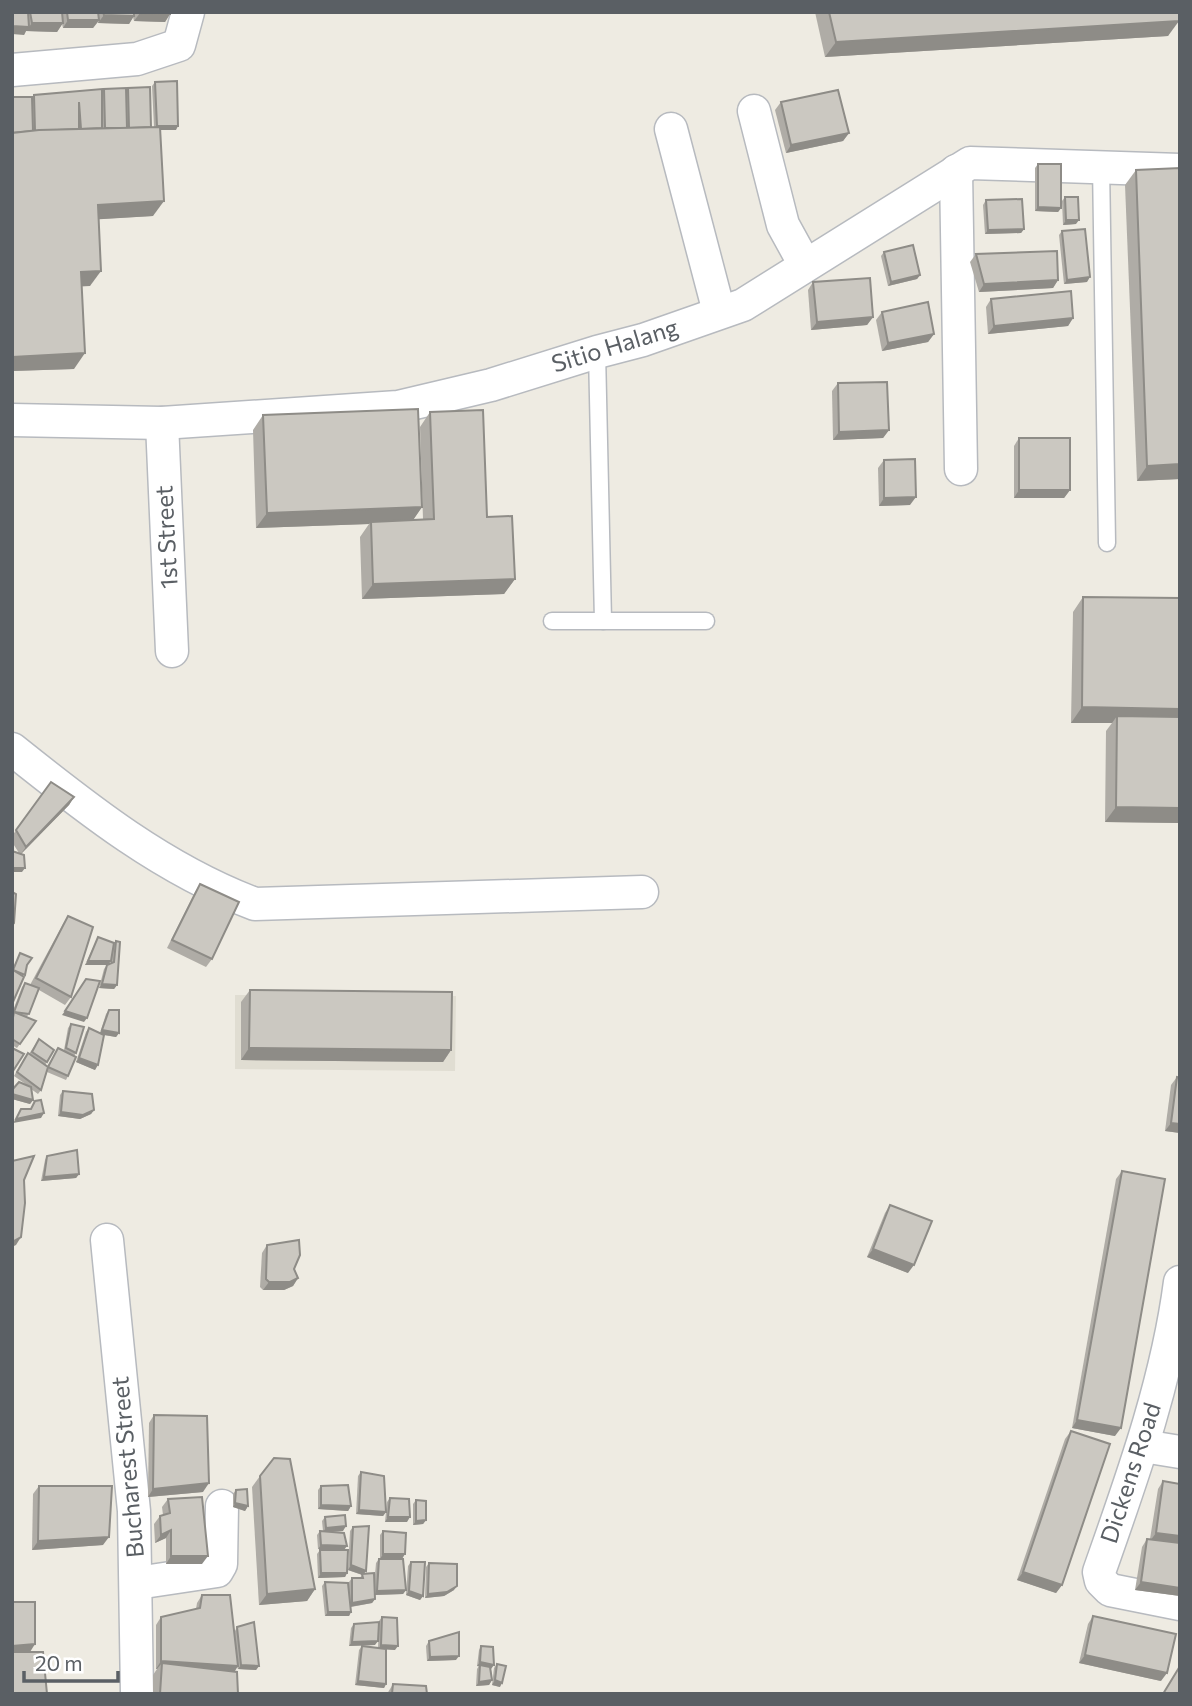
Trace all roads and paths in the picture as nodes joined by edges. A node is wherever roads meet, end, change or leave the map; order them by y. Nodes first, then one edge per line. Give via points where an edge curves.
1 (188, 12) edge
2 (12, 71) edge
3 (754, 111) dead end
4 (671, 129) dead end
5 (1101, 166) junction
6 (1180, 170) edge
7 (956, 171) junction
8 (805, 265) junction
9 (719, 312) junction
10 (597, 352) junction
11 (12, 420) edge
12 (162, 423) junction
13 (961, 469) dead end
14 (1107, 543) dead end
15 (551, 621) dead end
16 (603, 621) junction
17 (706, 621) dead end
18 (172, 651) dead end
19 (12, 749) edge
20 (642, 892) dead end
21 (107, 1240) dead end
22 (1180, 1282) edge
23 (1178, 1315) edge
24 (1143, 1446) junction
25 (1180, 1452) edge
26 (222, 1506) dead end
27 (136, 1583) junction
28 (1180, 1604) edge
29 (137, 1694) edge

1 - 2 street via 179,45 136,60
3 - 8 street via 783,225
4 - 9 street
5 - 6 street, Sitio Halang
5 - 7 street, Sitio Halang via 970,163
5 - 14 lane
7 - 8 street, Sitio Halang
7 - 13 street
8 - 9 street, Sitio Halang via 743,305
9 - 10 street, Sitio Halang
10 - 12 street, Sitio Halang via 491,386 398,407
10 - 16 lane
11 - 12 street, Sitio Halang
12 - 18 street, 1st Street
15 - 16 lane
16 - 17 lane
19 - 20 street via 156,856 201,882 255,904
21 - 27 street, Bucharest Street via 134,1511
22 - 23 street, Dickens Road
23 - 24 street, Dickens Road
24 - 25 street
24 - 28 street, Dickens Road via 1098,1572 1110,1590
26 - 27 street via 217,1571
27 - 29 street, Bucharest Street

